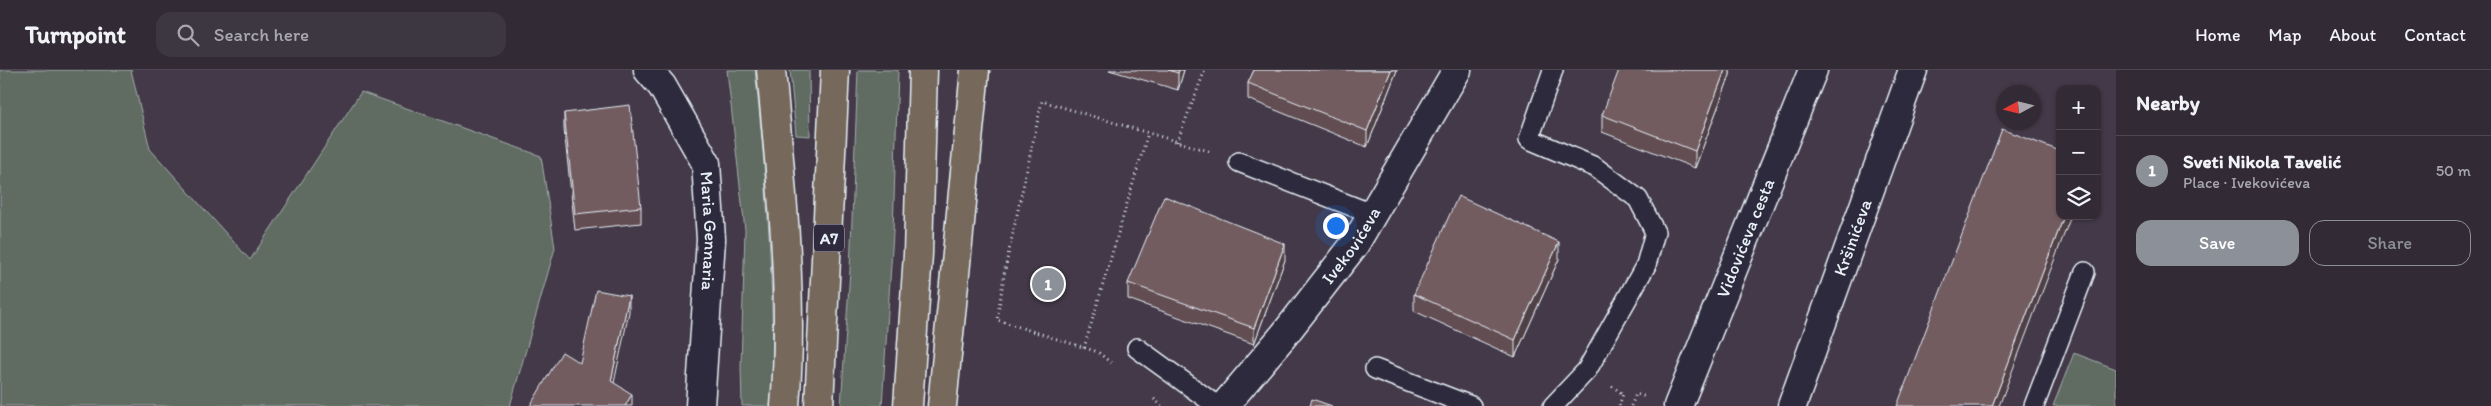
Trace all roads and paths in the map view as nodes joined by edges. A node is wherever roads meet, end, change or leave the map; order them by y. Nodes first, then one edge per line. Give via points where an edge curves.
1 (648, 70) edge
2 (770, 70) edge
3 (835, 70) edge
4 (923, 70) edge
5 (975, 70) edge
6 (1205, 70) edge
7 (1457, 70) edge
8 (1553, 70) edge
9 (1813, 70) edge
10 (1913, 70) edge
11 (1148, 133) junction
12 (1177, 142) junction
13 (1218, 154) dead end
14 (1238, 162) dead end
15 (1372, 214) junction
16 (2085, 272) dead end
17 (1084, 348) junction
18 (1137, 348) dead end
19 (1113, 364) dead end
20 (1375, 369) dead end
21 (1148, 394) dead end
22 (1666, 403) edge
23 (700, 406) edge
24 (785, 406) edge
25 (819, 406) edge
26 (908, 406) edge
27 (942, 406) edge
28 (1162, 406) edge
29 (1217, 406) edge
30 (1224, 406) edge
31 (1471, 406) edge
32 (1553, 406) edge
33 (1631, 406) edge
34 (1792, 406) edge
35 (2034, 406) edge

1 - 23 street, Maria Gennaria via 662,86 706,163 711,239
2 - 24 highway via 786,251
3 - 25 highway, A7
4 - 26 highway via 918,254
5 - 27 highway
6 - 12 path
7 - 15 street, Ivekovićeva
8 - 32 lane via 1529,139 1595,167 1638,199 1656,232 1646,264 1587,370
9 - 22 street, Vidovićeva cesta
10 - 34 street, Kršinićeva
11 - 12 path
11 - 17 path
11 - 17 path via 1042,101 997,320
12 - 13 path
14 - 15 lane
15 - 30 street, Ivekovićeva via 1355,244
16 - 35 lane
17 - 19 path via 1098,352
18 - 29 lane
20 - 31 lane
21 - 28 path
22 - 33 path via 1636,394

